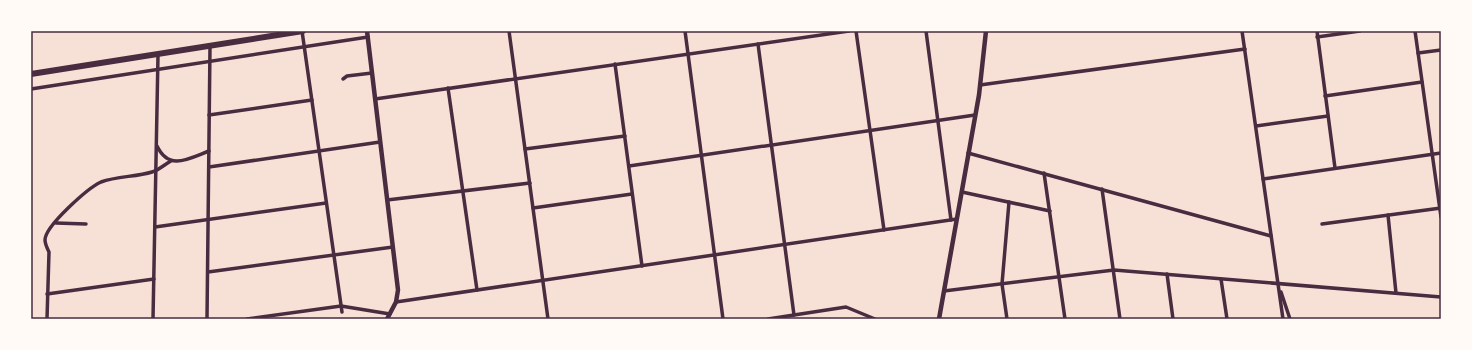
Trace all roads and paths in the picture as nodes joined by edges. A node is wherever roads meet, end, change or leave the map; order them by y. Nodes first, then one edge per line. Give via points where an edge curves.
1 (302, 31) edge
2 (367, 31) edge
3 (509, 31) edge
4 (685, 31) edge
5 (849, 31) edge
6 (856, 31) edge
7 (926, 31) edge
8 (986, 31) edge
9 (1242, 31) edge
10 (1317, 31) edge
11 (1360, 31) edge
12 (1415, 31) edge
13 (368, 37) junction
14 (1318, 37) junction
15 (758, 44) junction
16 (210, 46) junction
17 (304, 46) junction
18 (1245, 50) junction
19 (1441, 50) edge
20 (1418, 53) junction
21 (688, 54) junction
22 (158, 55) junction
23 (210, 60) junction
24 (615, 64) junction
25 (158, 68) junction
26 (372, 73) junction
27 (31, 74) edge
28 (343, 79) dead end
29 (515, 79) junction
30 (1422, 82) junction
31 (980, 85) junction
32 (448, 88) junction
33 (31, 89) edge
34 (1325, 96) junction
35 (375, 99) junction
36 (312, 100) junction
37 (209, 115) junction
38 (975, 115) junction
39 (1328, 116) junction
40 (938, 121) junction
41 (1256, 126) junction
42 (870, 131) junction
43 (625, 136) junction
44 (380, 142) junction
45 (156, 144) junction
46 (772, 145) junction
47 (525, 150) junction
48 (319, 151) junction
49 (209, 152) junction
50 (968, 153) junction
51 (1441, 154) edge
52 (1432, 155) junction
53 (701, 156) junction
54 (171, 161) junction
55 (629, 166) junction
56 (209, 167) junction
57 (1335, 168) junction
58 (155, 171) junction
59 (1044, 174) junction
60 (1263, 179) junction
61 (530, 183) junction
62 (1102, 189) junction
63 (463, 191) junction
64 (962, 192) junction
65 (632, 194) junction
66 (387, 200) junction
67 (1009, 202) junction
68 (326, 203) junction
69 (533, 208) junction
70 (1440, 208) edge
71 (1050, 211) junction
72 (1388, 215) junction
73 (1441, 217) edge
74 (208, 219) junction
75 (957, 219) junction
76 (951, 220) junction
77 (56, 223) junction
78 (86, 224) dead end
79 (1322, 224) dead end
80 (155, 227) junction
81 (884, 230) junction
82 (1271, 236) junction
83 (785, 244) junction
84 (393, 247) junction
85 (334, 255) junction
86 (715, 255) junction
87 (642, 266) junction
88 (1114, 270) junction
89 (208, 272) junction
90 (1167, 274) junction
91 (1059, 277) junction
92 (154, 279) junction
93 (1221, 279) junction
94 (543, 280) junction
95 (1002, 284) junction
96 (1278, 284) junction
97 (477, 290) junction
98 (944, 291) junction
99 (1396, 293) junction
100 (47, 294) junction
101 (1441, 297) edge
102 (396, 302) junction
103 (341, 306) junction
104 (342, 312) dead end
105 (390, 314) junction
106 (794, 315) junction
107 (47, 319) edge
108 (153, 319) edge
109 (207, 319) edge
110 (246, 319) edge
111 (387, 319) edge
112 (548, 319) edge
113 (723, 319) edge
114 (768, 319) edge
115 (875, 319) edge
116 (939, 319) edge
117 (1007, 319) edge
118 (1065, 319) edge
119 (1120, 319) edge
120 (1173, 319) edge
121 (1227, 319) edge
122 (1283, 319) edge
123 (1290, 319) edge

1 - 16 highway
1 - 17 street
2 - 13 street
3 - 29 street
4 - 21 street
5 - 15 street
6 - 42 street
7 - 40 street
8 - 31 street
9 - 18 street
10 - 14 street
11 - 14 street
12 - 20 street
13 - 17 street
13 - 26 street
14 - 34 street
15 - 21 street
15 - 46 street
16 - 22 highway
16 - 23 street
17 - 23 street
17 - 36 street
18 - 31 street
18 - 41 street
19 - 20 street
20 - 30 street
21 - 24 street
21 - 53 street
22 - 25 street
22 - 27 highway
23 - 25 street
23 - 37 street
24 - 29 street
24 - 43 street
25 - 33 street
25 - 45 street
26 - 28 street via 347,76
26 - 35 street
29 - 32 street
29 - 47 street
30 - 34 street
30 - 52 street
31 - 38 street
32 - 35 street
32 - 63 street
34 - 39 street
35 - 44 street
36 - 37 street
36 - 48 street
37 - 49 street
38 - 40 street
38 - 50 street
39 - 41 street
39 - 57 street
40 - 42 street
40 - 76 street
41 - 60 street
42 - 46 street
42 - 81 street
43 - 47 street
43 - 55 street
44 - 48 street
44 - 66 street
45 - 54 street via 165,159
45 - 58 street
46 - 53 street
46 - 83 street
47 - 61 street
48 - 56 street
48 - 68 street
49 - 54 street
49 - 56 street
50 - 59 street
50 - 64 street
51 - 52 street
52 - 57 street
52 - 70 street
53 - 55 street
53 - 86 street
54 - 58 street
55 - 65 street
56 - 74 street
57 - 60 street
58 - 77 street via 97,184 76,199
58 - 80 street
59 - 62 street
59 - 71 street
60 - 82 street
61 - 63 street
61 - 69 street
62 - 82 street
62 - 88 street
63 - 66 street
63 - 97 street
64 - 67 street
64 - 75 street
65 - 69 street
65 - 87 street
66 - 84 street
67 - 71 street
67 - 95 street
68 - 74 street
68 - 85 street
69 - 94 street
70 - 72 street
70 - 73 street
71 - 91 street
72 - 79 street
72 - 99 street
74 - 80 street
74 - 89 street
75 - 76 street
75 - 98 street
76 - 81 street
77 - 78 street
77 - 100 street via 46,235 45,242 49,252
80 - 92 street
81 - 83 street
82 - 96 street
83 - 86 street
83 - 106 street
84 - 85 street
84 - 102 street via 398,290
85 - 89 street
85 - 103 street
86 - 87 street
86 - 113 street
87 - 94 street
88 - 90 street
88 - 91 street
88 - 119 street
89 - 109 street
90 - 93 street
90 - 120 street
91 - 95 street
91 - 118 street
92 - 100 street
92 - 108 street
93 - 96 street
93 - 121 street
94 - 97 street
94 - 112 street
95 - 98 street
95 - 117 street
96 - 99 street
96 - 122 street
96 - 123 street
97 - 102 street
98 - 116 street
99 - 101 street
100 - 107 street
102 - 105 street
103 - 104 street
103 - 105 street
103 - 110 street
105 - 111 street
106 - 114 street
106 - 115 street via 846,307

